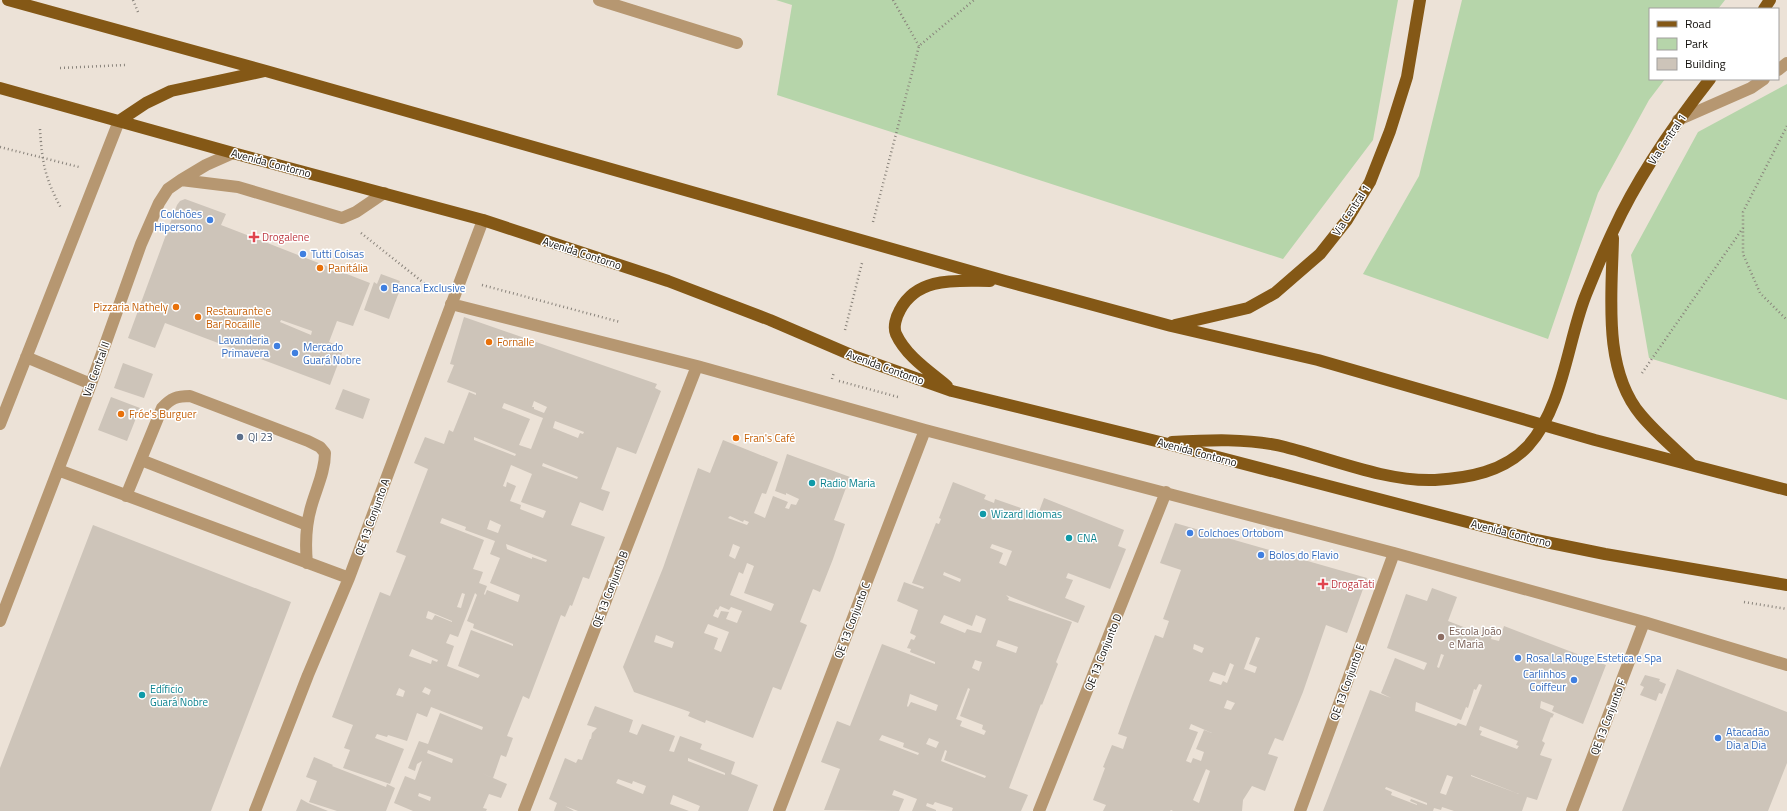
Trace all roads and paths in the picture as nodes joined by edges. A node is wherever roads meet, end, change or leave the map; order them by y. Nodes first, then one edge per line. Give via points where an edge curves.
1 (8, 0) edge
2 (134, 0) edge
3 (599, 0) edge
4 (893, 0) edge
5 (974, 0) edge
6 (1420, 0) edge
7 (138, 12) dead end
8 (737, 43) dead end
9 (919, 46) junction
10 (1787, 63) edge
11 (125, 65) dead end
12 (60, 68) dead end
13 (1779, 69) edge
14 (266, 70) junction
15 (1709, 80) edge
16 (1763, 80) edge
17 (0, 88) edge
18 (1678, 120) junction
19 (119, 121) junction
20 (1787, 126) edge
21 (40, 129) dead end
22 (0, 147) edge
23 (233, 153) junction
24 (42, 157) junction
25 (99, 172) junction
26 (181, 180) junction
27 (384, 193) junction
28 (81, 218) junction
29 (342, 218) junction
30 (483, 220) junction
31 (1743, 227) junction
32 (1613, 230) junction
33 (868, 242) junction
34 (1005, 281) junction
35 (451, 304) junction
36 (1787, 320) edge
37 (1171, 326) junction
38 (840, 350) junction
39 (26, 357) junction
40 (697, 366) junction
41 (832, 379) dead end
42 (91, 384) junction
43 (952, 391) junction
44 (1628, 394) junction
45 (0, 424) edge
46 (1543, 426) junction
47 (925, 430) junction
48 (1160, 442) junction
49 (141, 460) junction
50 (1691, 464) junction
51 (58, 470) junction
52 (1787, 490) edge
53 (1166, 492) junction
54 (126, 496) junction
55 (307, 525) junction
56 (1394, 553) junction
57 (307, 563) junction
58 (349, 578) junction
59 (1787, 585) edge
60 (0, 621) edge
61 (1644, 622) junction
62 (1787, 664) edge
63 (255, 811) edge
64 (524, 811) edge
65 (779, 811) edge
66 (1039, 811) edge
67 (1300, 811) edge
68 (1572, 811) edge

1 - 14 main road
2 - 7 path
3 - 8 street
4 - 9 path
5 - 9 path
6 - 37 main road, Via Central 1 via 1407,77 1390,131 1370,182 1347,220 1320,254 1275,293 1248,308
9 - 33 path
10 - 13 street
11 - 12 path
14 - 19 main road via 171,91 146,102
14 - 33 main road
15 - 18 main road, Via Central 1
16 - 18 street via 1751,88
17 - 19 main road, Avenida Contorno
18 - 32 main road, Via Central 1 via 1646,170
19 - 23 main road, Avenida Contorno
19 - 25 street
20 - 31 path via 1743,212
21 - 24 path
22 - 24 path
23 - 26 street, Via Central II
23 - 27 main road, Avenida Contorno
24 - 25 path
24 - 28 path via 48,184 63,211
25 - 28 street
26 - 29 street via 238,187
26 - 42 street, Via Central II via 168,189 150,220
27 - 29 street via 356,212
27 - 30 main road, Avenida Contorno
28 - 39 street
29 - 35 path
30 - 35 street, QE 13 Conjunto A
30 - 38 main road, Avenida Contorno via 668,281
31 - 36 path via 1743,254 1760,293
31 - 44 path
32 - 44 main road via 1614,347 1621,382
32 - 46 main road, Via Central 1 via 1584,299 1558,388
33 - 34 main road
33 - 38 path
34 - 37 main road
34 - 43 main road via 944,281 923,286 904,302 896,318 895,332 908,353
35 - 40 street
35 - 58 street, QE 13 Conjunto A
37 - 46 main road via 1318,360
38 - 41 path
38 - 43 main road, Avenida Contorno
39 - 42 street
39 - 45 street
40 - 47 street
40 - 64 street, QE 13 Conjunto B
42 - 51 street, Via Central II
43 - 48 main road, Avenida Contorno
44 - 50 main road via 1640,414
46 - 48 main road, Via Central 1 via 1528,446 1509,463 1484,473 1434,480 1406,479 1283,447 1217,439
46 - 50 main road
47 - 53 street
47 - 65 street, QE 13 Conjunto C
48 - 59 main road, Avenida Contorno via 1536,540
49 - 54 street
49 - 55 street
49 - 55 street via 162,408 169,400 178,396 190,396 308,441 320,447 325,453 325,465
50 - 52 main road
51 - 54 street
51 - 60 street, Via Central II
53 - 56 street
53 - 66 street, QE 13 Conjunto D
54 - 57 street
55 - 57 street
56 - 61 street
56 - 67 street, QE 13 Conjunto E
57 - 58 street
58 - 63 street, QE 13 Conjunto A
61 - 62 street
61 - 68 street, QE 13 Conjunto F

